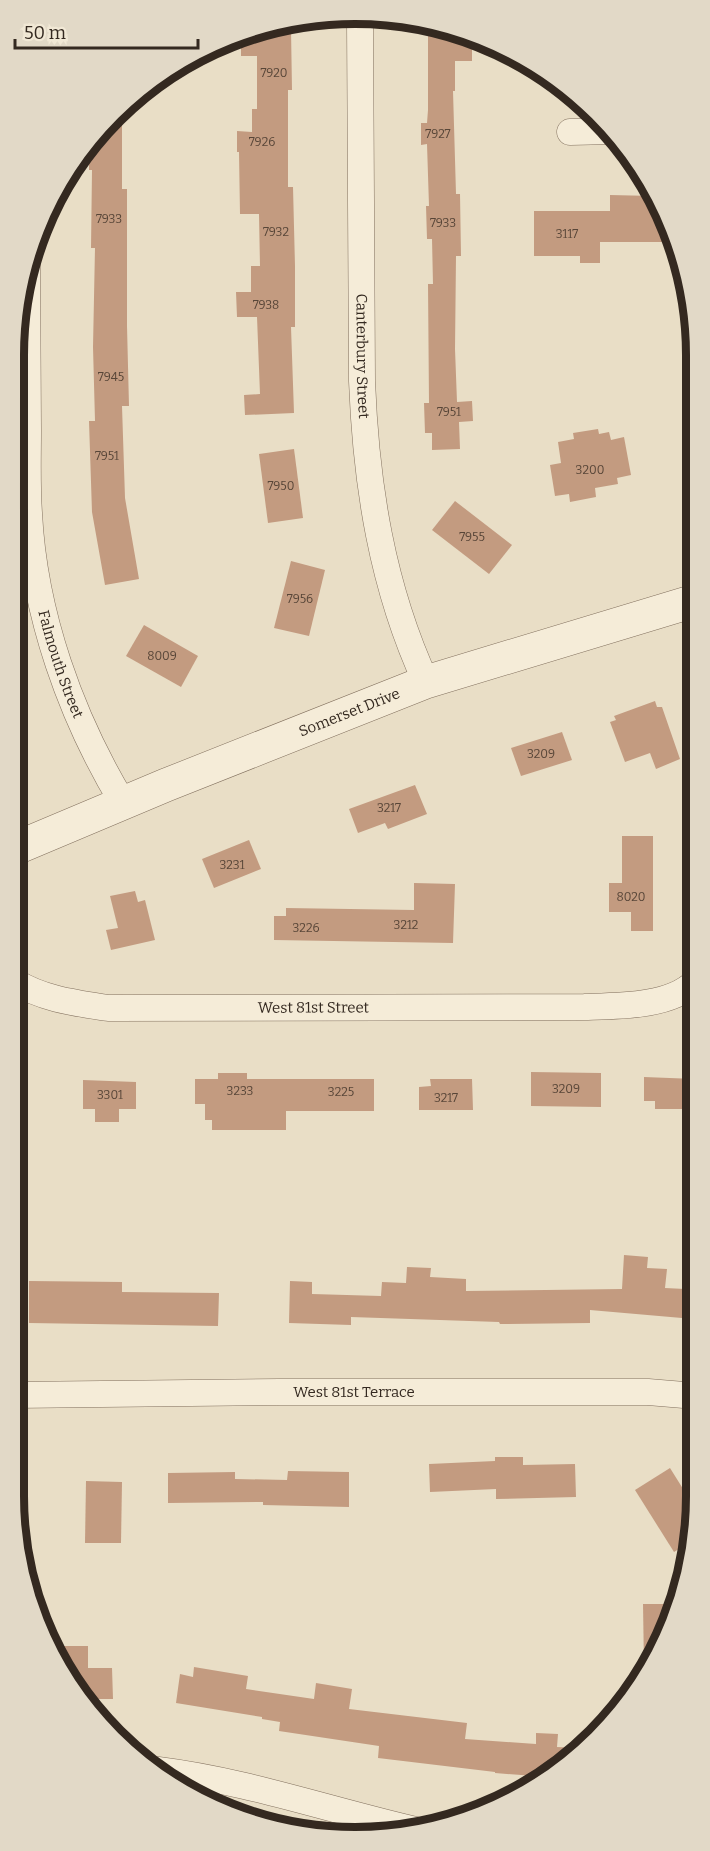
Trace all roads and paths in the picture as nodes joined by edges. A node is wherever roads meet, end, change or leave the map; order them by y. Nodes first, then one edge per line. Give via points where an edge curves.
1 (360, 24) edge
2 (599, 131) edge
3 (570, 132) dead end
4 (27, 309) edge
5 (686, 603) edge
6 (426, 682) junction
7 (123, 803) junction
8 (24, 845) edge
9 (24, 985) edge
10 (686, 990) edge
11 (24, 1395) edge
12 (686, 1395) edge
13 (172, 1772) edge
14 (392, 1825) edge

1 - 6 street, Canterbury Street via 364,440 372,504 390,583 412,653
2 - 3 street
4 - 7 street, Falmouth Street via 29,513 36,575 51,639 81,722
5 - 6 street, Somerset Drive
6 - 7 street, Somerset Drive
7 - 8 street, Somerset Drive
9 - 10 street, West 81st Street via 70,1002 108,1008 618,1006
11 - 12 street, West 81st Terrace via 648,1392
13 - 14 street via 266,1790

